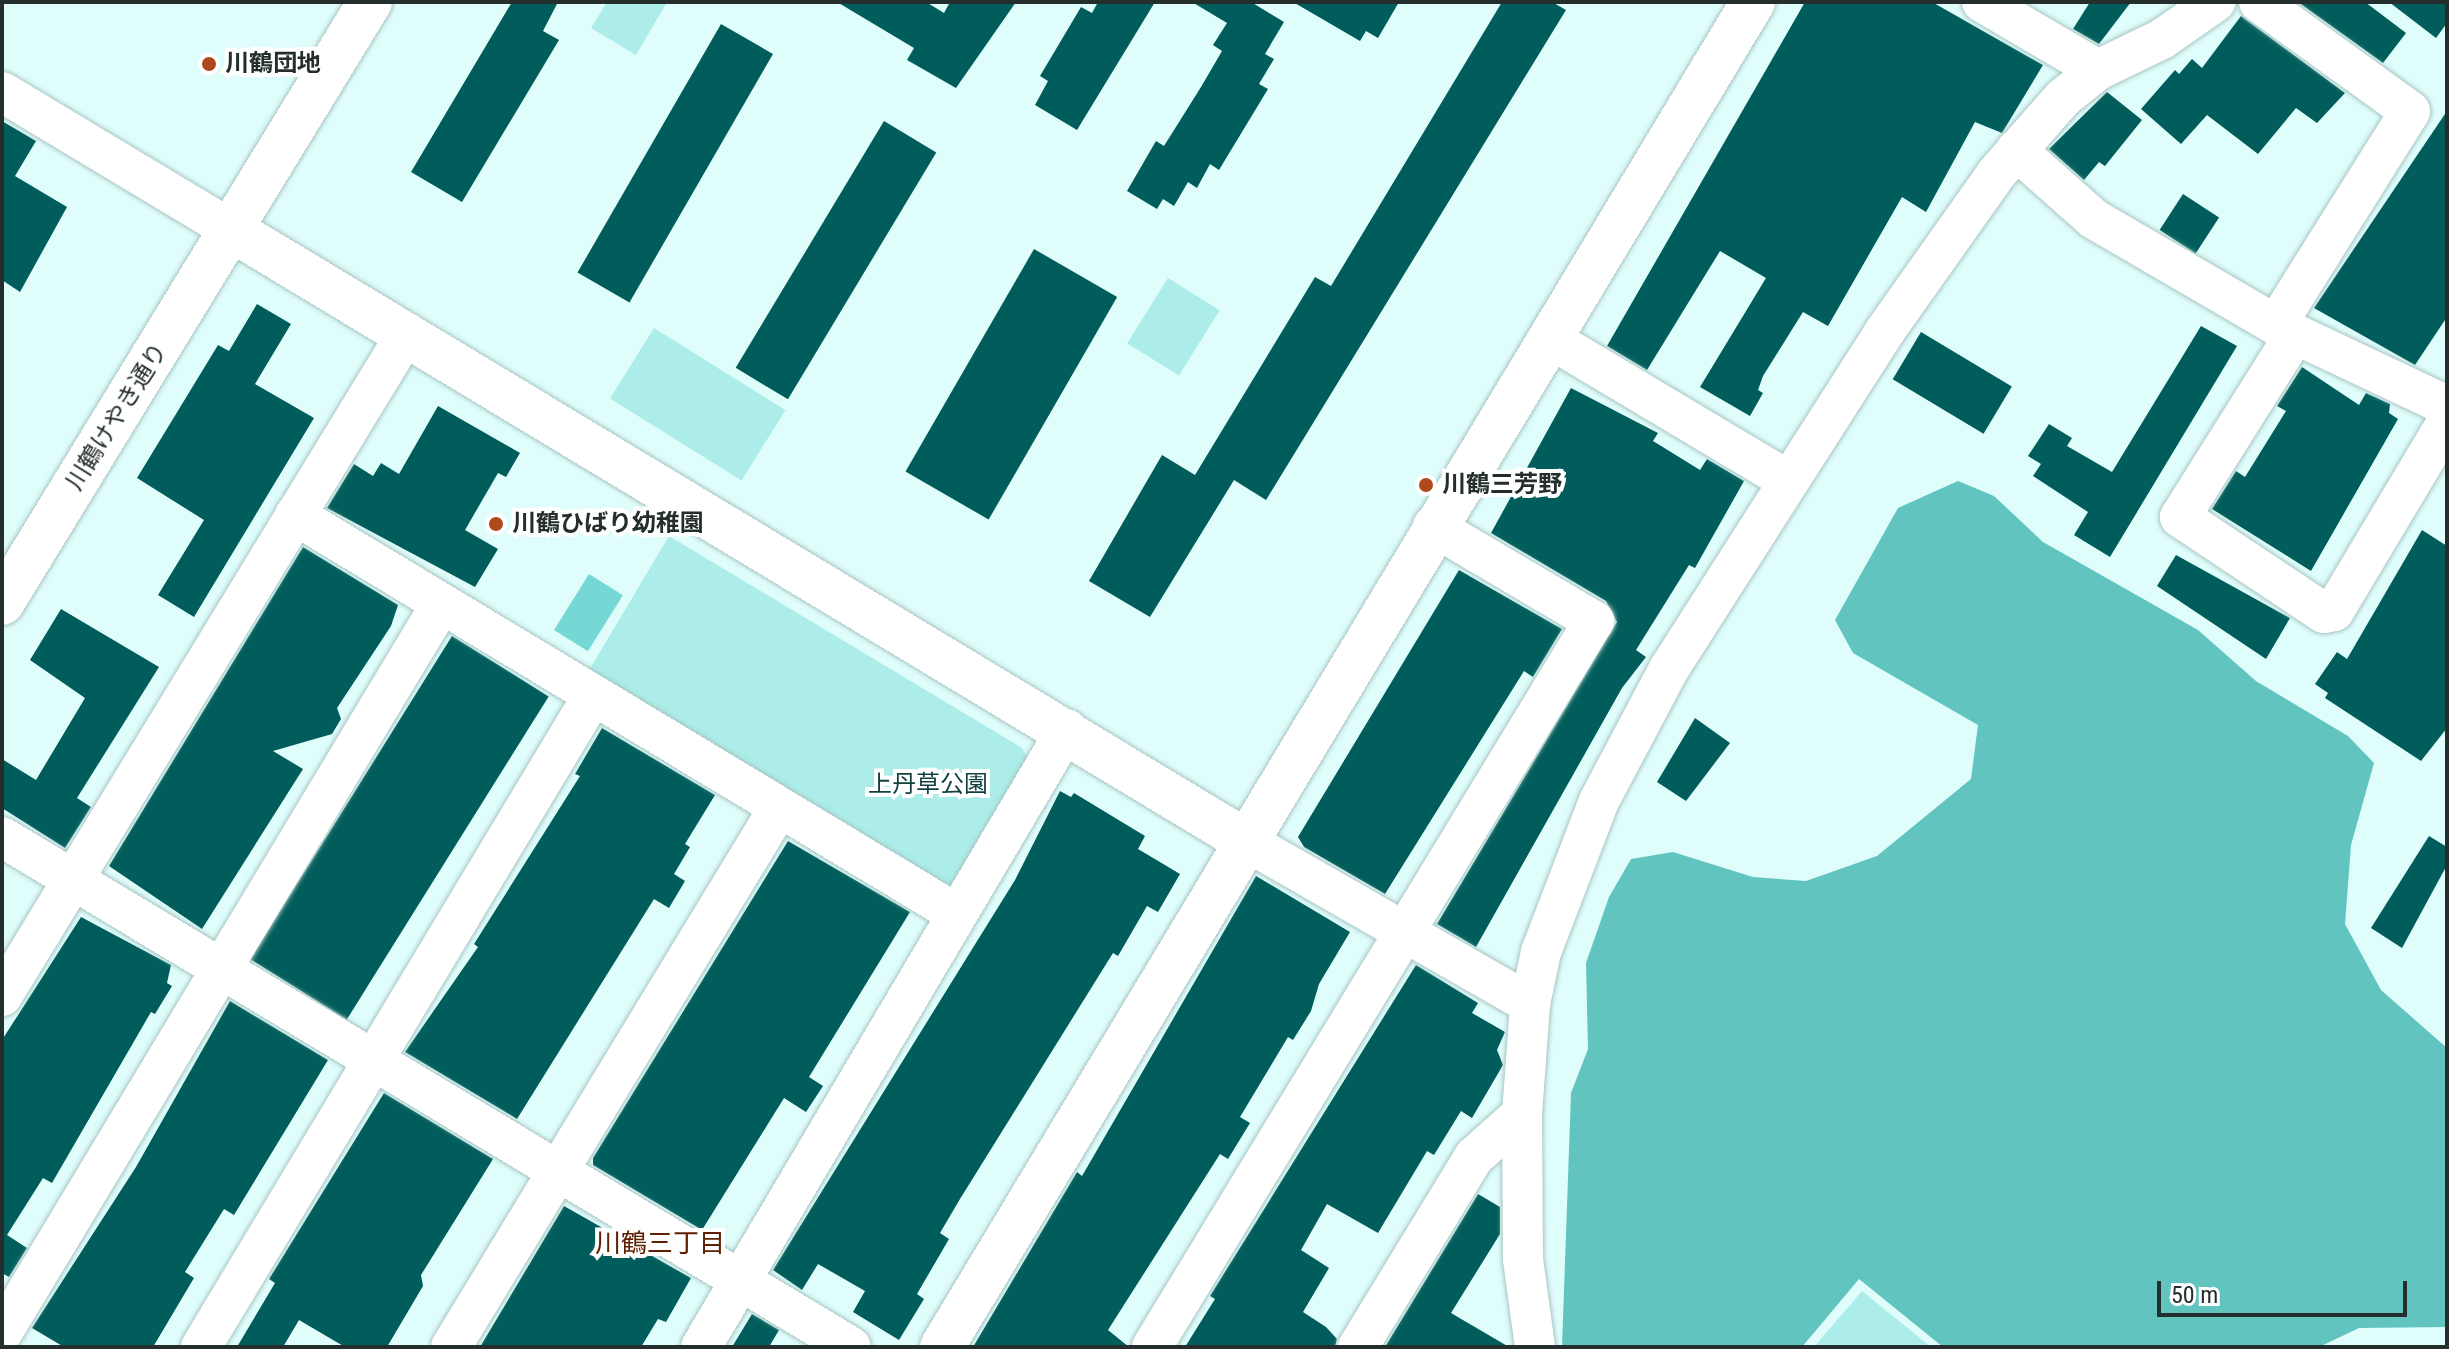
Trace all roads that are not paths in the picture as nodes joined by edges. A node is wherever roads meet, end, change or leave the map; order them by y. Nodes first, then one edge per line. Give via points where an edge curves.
1 (370, 2) edge
2 (1753, 2) edge
3 (2215, 2) edge
4 (2259, 2) edge
5 (1989, 4) edge
6 (2098, 70) junction
7 (2, 92) edge
8 (2016, 150) junction
9 (232, 230) junction
10 (2285, 330) junction
11 (407, 333) junction
12 (1549, 338) junction
13 (2447, 406) edge
14 (2447, 422) edge
15 (1789, 481) junction
16 (295, 515) junction
17 (1433, 526) junction
18 (2, 603) edge
19 (440, 606) junction
20 (591, 699) junction
21 (1067, 729) junction
22 (777, 811) junction
23 (2, 837) edge
24 (1244, 840) junction
25 (74, 881) junction
26 (957, 914) junction
27 (1400, 934) junction
28 (224, 970) junction
29 (2, 996) edge
30 (1530, 1004) junction
31 (376, 1063) junction
32 (1522, 1114) junction
33 (559, 1172) junction
34 (742, 1280) junction
35 (2, 1333) edge
36 (13, 1347) edge
37 (201, 1347) edge
38 (451, 1347) edge
39 (701, 1347) edge
40 (851, 1347) edge
41 (942, 1347) edge
42 (1152, 1347) edge
43 (1358, 1347) edge
44 (1535, 1347) edge

1 - 9 street, 川鶴けやき通り
2 - 12 street
3 - 6 street via 2162,39
4 - 10 street via 2410,111
5 - 6 street
6 - 8 street
7 - 9 street
8 - 10 street via 2094,219
8 - 15 street via 1909,295
9 - 11 street
9 - 18 street, 川鶴けやき通り
10 - 13 street
10 - 14 street via 2180,517 2324,613 2334,611
11 - 16 street
11 - 21 street
12 - 15 street
12 - 17 street
15 - 30 street via 1669,669 1599,801 1541,952
16 - 19 street
16 - 25 street
17 - 24 street
17 - 27 street via 1594,621
19 - 20 street
19 - 28 street
20 - 22 street
20 - 31 street
21 - 24 street
21 - 26 street
22 - 26 street
22 - 33 street
23 - 25 street
24 - 27 street
24 - 41 street
25 - 28 street
25 - 29 street
26 - 34 street
27 - 30 street
27 - 42 street
28 - 31 street
28 - 35 street
30 - 32 street
31 - 33 street
31 - 37 street
32 - 43 street via 1474,1157
32 - 44 street via 1523,1259
33 - 34 street
33 - 38 street
34 - 39 street
34 - 40 street
35 - 36 street

